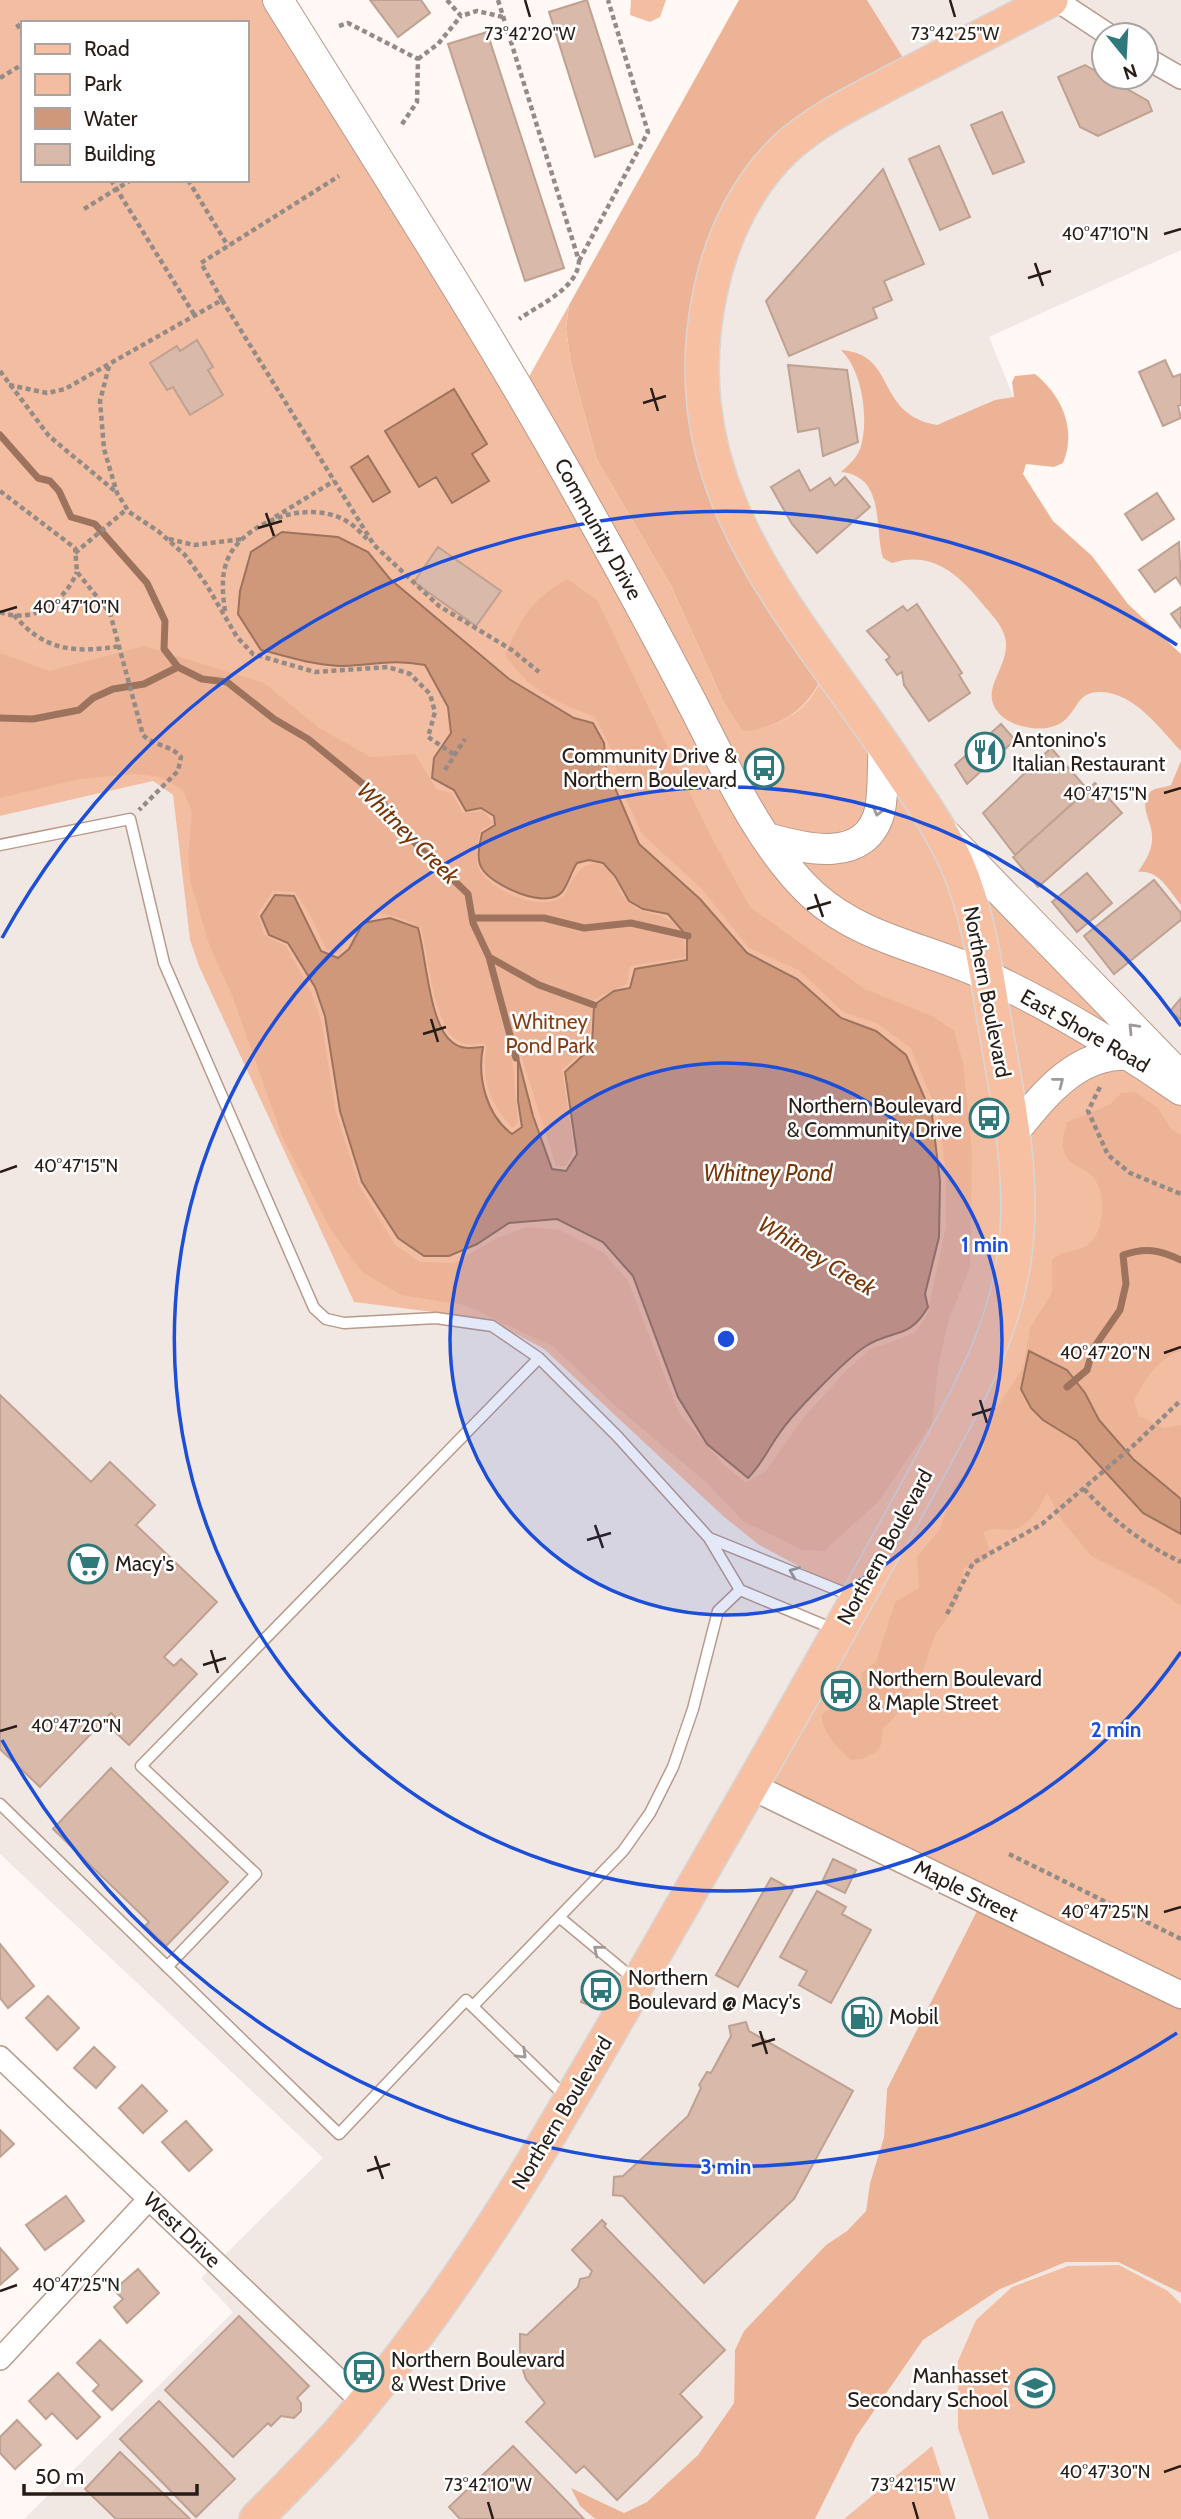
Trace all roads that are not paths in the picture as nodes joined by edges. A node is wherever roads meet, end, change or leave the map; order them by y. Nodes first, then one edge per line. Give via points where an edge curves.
1 (278, 0) edge
2 (1053, 0) edge
3 (1090, 23) edge
4 (1160, 66) edge
5 (1181, 78) edge
6 (884, 744) junction
7 (939, 828) junction
8 (768, 838) junction
9 (0, 845) edge
10 (986, 976) junction
11 (1130, 1055) junction
12 (1181, 1076) edge
13 (1181, 1090) edge
14 (1014, 1132) junction
15 (539, 1358) junction
16 (709, 1538) junction
17 (740, 1590) junction
18 (857, 1598) junction
19 (839, 1631) junction
20 (751, 1786) junction
21 (0, 1804) edge
22 (559, 1917) junction
23 (167, 1967) junction
24 (638, 1983) junction
25 (1181, 1995) edge
26 (473, 2006) junction
27 (0, 2057) edge
28 (570, 2101) junction
29 (149, 2199) junction
30 (0, 2359) edge
31 (364, 2404) junction
32 (256, 2519) edge

1 - 8 main road, Community Drive via 521,392
2 - 3 street
2 - 6 main road, Northern Boulevard via 829,116 790,144 759,176 731,227 715,270 705,315 702,404 726,498 748,546 789,612
4 - 5 street
6 - 7 main road, Northern Boulevard
6 -> 8 main road via 880,807 867,834 847,847 821,850
7 - 10 main road, Northern Boulevard via 971,903
12 -> 7 main road
8 - 10 main road, Community Drive via 811,893 839,915
9 - 15 lane via 130,819 164,963 314,1308 326,1319 344,1323 436,1318 492,1326
10 - 11 main road, East Shore Road
10 - 14 main road, Northern Boulevard
11 - 13 main road, East Shore Road
14 -> 11 main road via 1060,1079 1100,1059
14 - 18 main road, Northern Boulevard via 1016,1237 999,1328 984,1365
15 - 16 lane
15 - 23 lane via 141,1766 256,1874
16 - 17 lane
18 -> 16 lane
17 - 19 lane
17 - 22 lane via 718,1611 693,1709 673,1767 650,1813 622,1851
18 - 19 main road, Northern Boulevard
19 - 20 main road, Northern Boulevard
20 - 24 main road, Northern Boulevard
20 - 25 street, Maple Street
21 - 23 lane
24 -> 22 lane
22 - 26 lane
23 - 26 lane via 339,2134 467,2000
24 - 28 main road, Northern Boulevard
26 -> 28 lane
27 - 29 street, West Drive
28 - 31 main road, Northern Boulevard via 492,2228
29 - 30 street
29 - 31 street, West Drive
31 - 32 main road, Northern Boulevard

